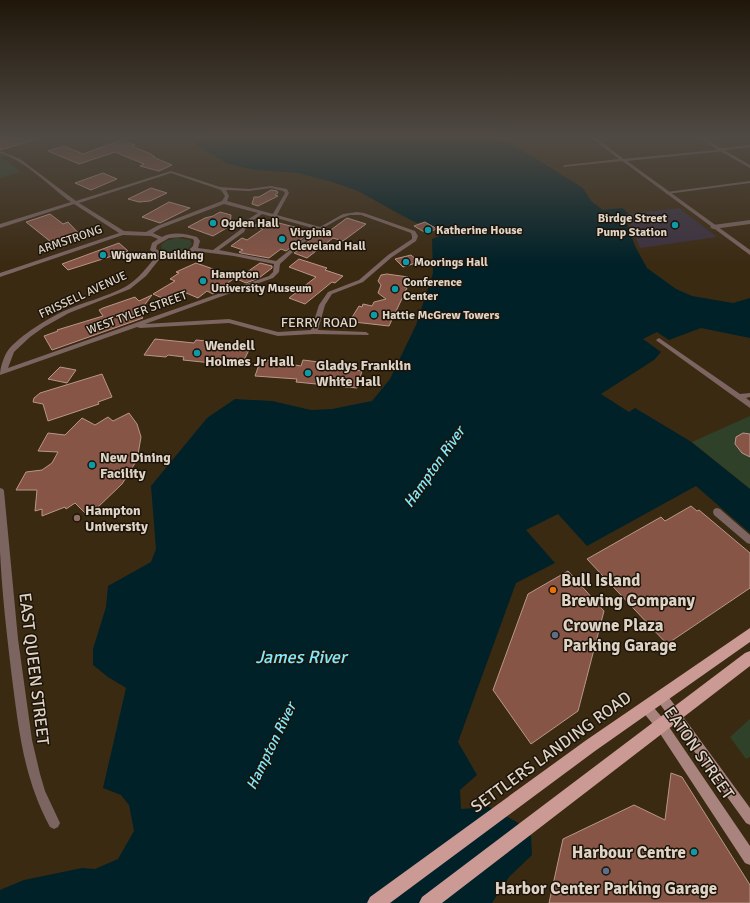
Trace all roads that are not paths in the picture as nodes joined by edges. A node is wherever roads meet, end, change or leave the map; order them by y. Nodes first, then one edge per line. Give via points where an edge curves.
1 (43, 179) edge
2 (147, 179) edge
3 (194, 179) edge
4 (649, 179) edge
5 (750, 182) edge
6 (223, 188) junction
7 (667, 192) junction
8 (73, 201) junction
9 (224, 202) junction
10 (261, 213) junction
11 (274, 216) junction
12 (750, 222) edge
13 (0, 226) edge
14 (713, 227) junction
15 (321, 229) junction
16 (123, 233) junction
17 (148, 234) junction
18 (162, 238) junction
19 (195, 248) junction
20 (215, 251) junction
21 (750, 253) edge
22 (160, 255) junction
23 (277, 263) junction
24 (0, 275) edge
25 (129, 327) junction
26 (314, 332) junction
27 (366, 334) dead end
28 (659, 340) dead end
29 (1, 373) edge
30 (750, 395) edge
31 (739, 397) junction
32 (750, 405) edge
33 (0, 491) edge
34 (717, 512) dead end
35 (750, 540) edge
36 (3, 573) edge
37 (750, 634) edge
38 (750, 658) edge
39 (661, 696) junction
40 (646, 707) junction
41 (675, 715) junction
42 (661, 726) junction
43 (750, 819) edge
44 (54, 823) dead end
45 (750, 858) edge
46 (376, 903) edge
47 (428, 903) edge

1 - 8 street
2 - 8 street
3 - 6 street
4 - 7 street
5 - 7 street
6 - 9 street via 227,196
6 - 11 street via 241,190 271,187 285,190 287,193
7 - 14 street
8 - 13 street
8 - 16 street
9 - 10 street
9 - 17 street via 159,227
10 - 11 street
10 - 20 street
11 - 15 street
12 - 14 street
14 - 21 street
15 - 23 street, WEST TYLER STREET
15 - 26 street, WEST TYLER STREET via 353,213 410,230 415,234 415,239 360,281 330,293 322,305
16 - 17 street, ARMSTRONG
16 - 24 street, ARMSTRONG
17 - 18 street, ARMSTRONG
18 - 19 street via 190,236 197,241
18 - 22 street via 153,247
19 - 20 street
19 - 22 street via 183,255
20 - 23 street
22 - 29 street, FRISSELL AVENUE via 143,276 128,288 67,312 37,329 11,351
23 - 25 street, WEST TYLER STREET via 276,272 271,276
25 - 26 street, FERRY ROAD via 229,321 274,334
25 - 29 street, WEST TYLER STREET
26 - 27 street, FERRY ROAD
28 - 31 street
30 - 31 street
31 - 32 street
33 - 36 street, EAST QUEEN STREET
34 - 35 street
36 - 44 street, EAST QUEEN STREET via 28,750 39,795
37 - 39 main road, SETTLERS LANDING ROAD
38 - 41 main road
39 - 40 main road, SETTLERS LANDING ROAD
39 - 41 main road, EATON STREET
40 - 42 main road, EATON STREET
40 - 46 main road, SETTLERS LANDING ROAD
41 - 42 main road
41 - 43 main road, EATON STREET
42 - 45 main road, EATON STREET
42 - 47 main road

